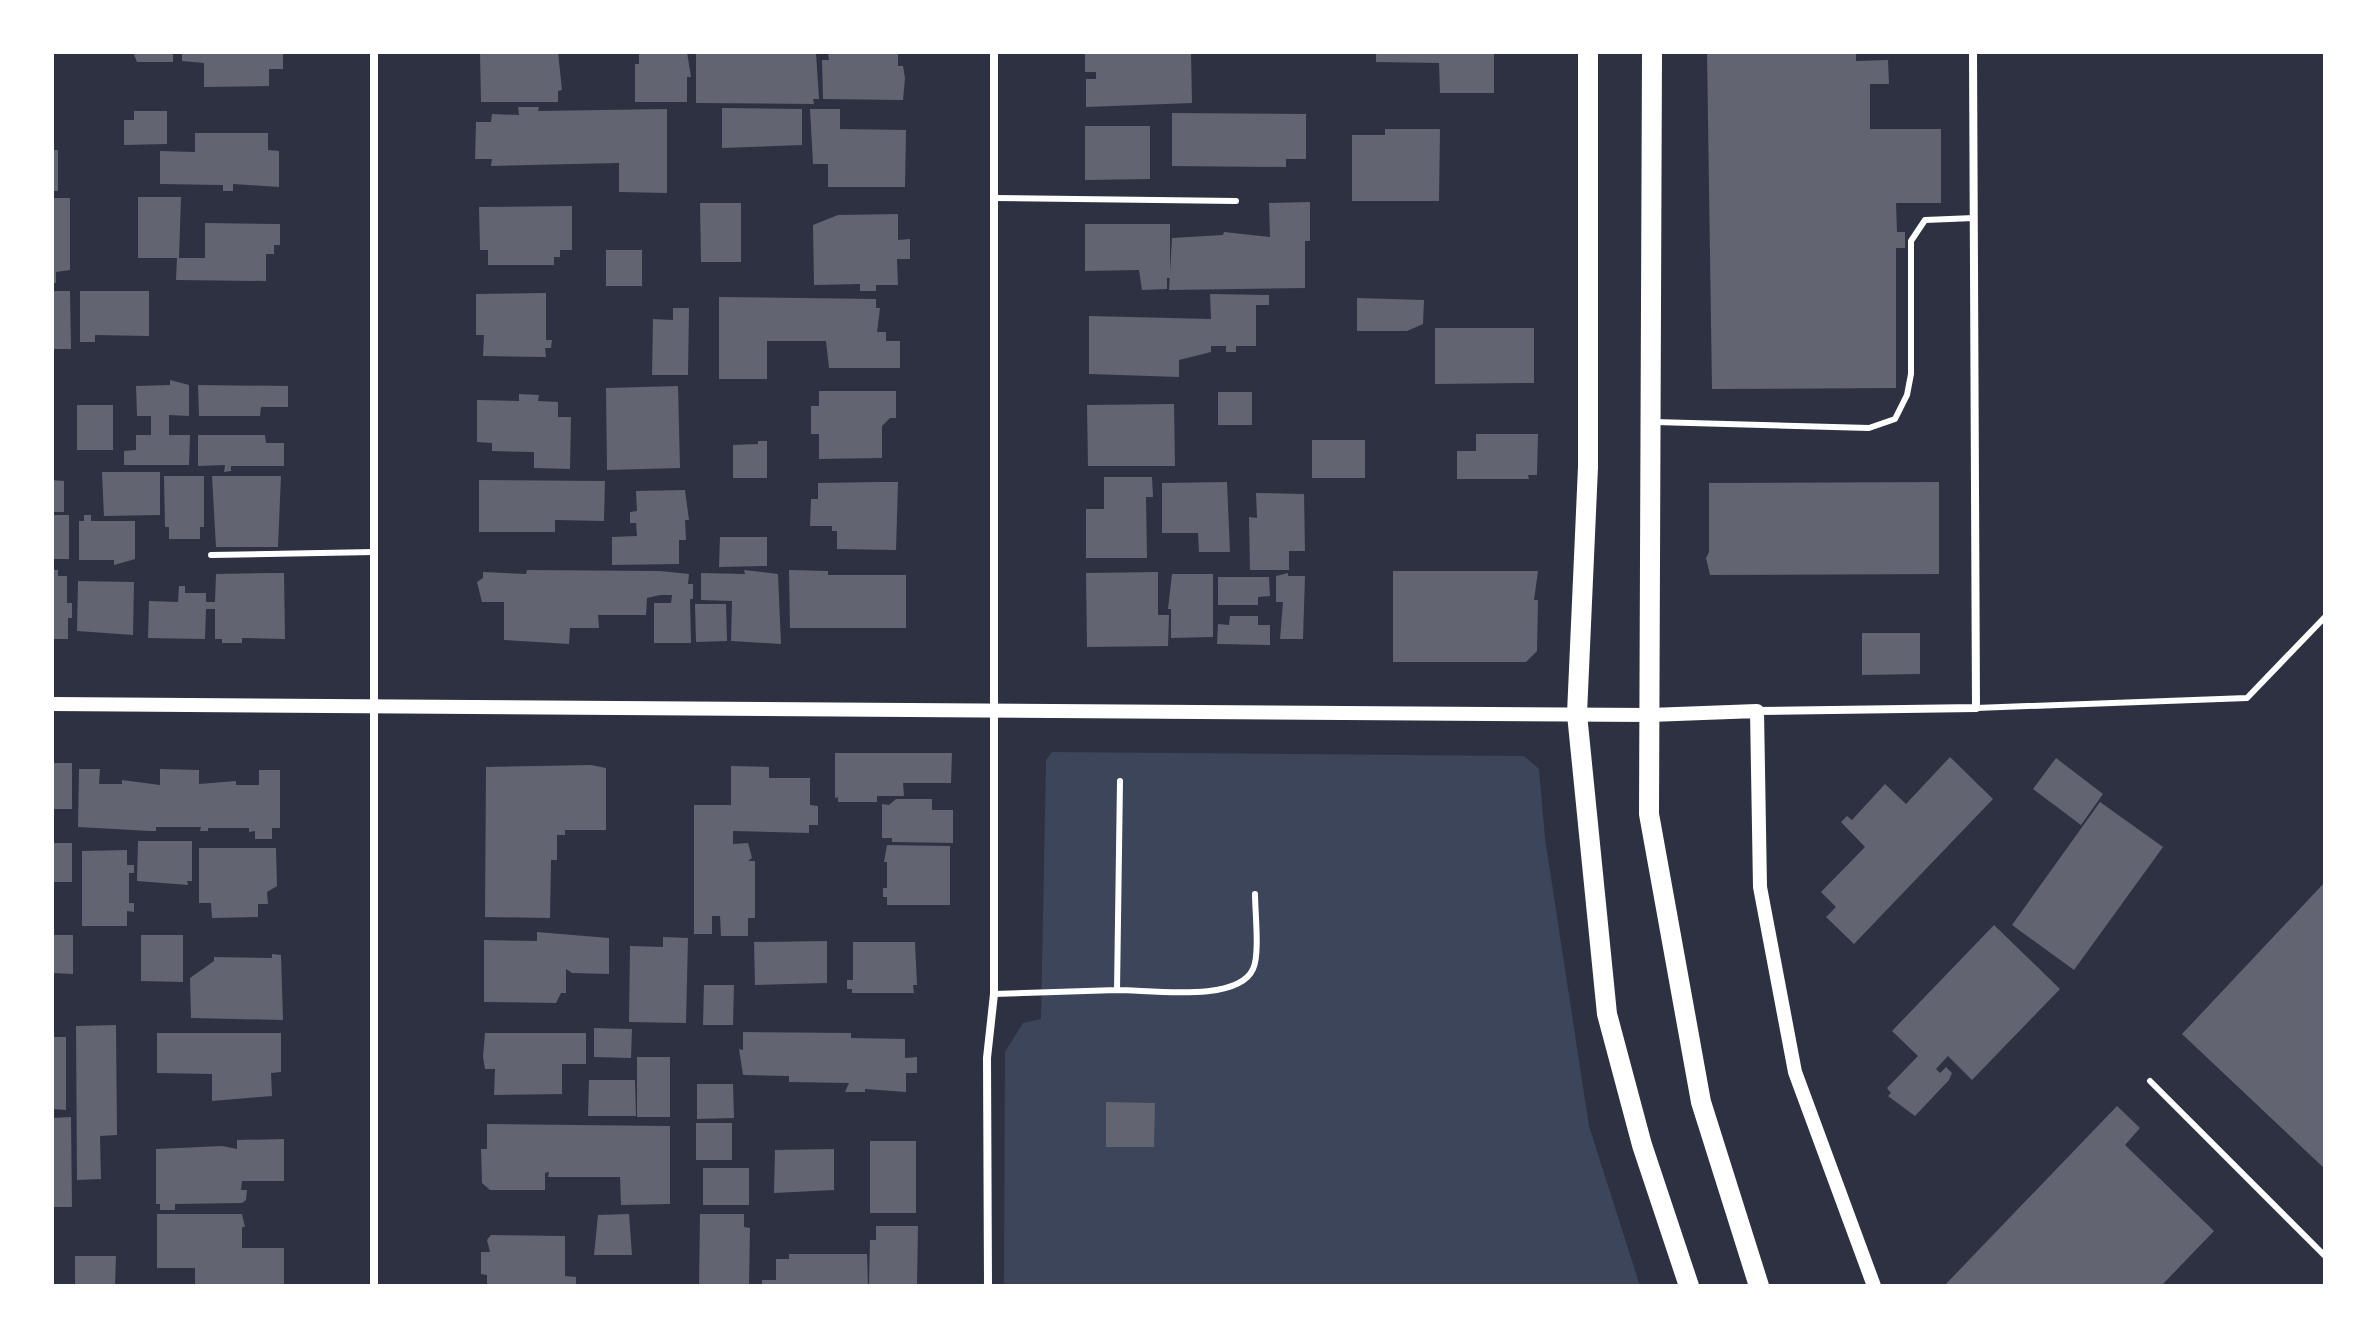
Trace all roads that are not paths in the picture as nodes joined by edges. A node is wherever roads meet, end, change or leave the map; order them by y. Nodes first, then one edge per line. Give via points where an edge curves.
1 (374, 52) edge
2 (994, 52) edge
3 (1588, 52) edge
4 (1652, 52) edge
5 (1973, 52) edge
6 (994, 198) junction
7 (1236, 201) dead end
8 (1974, 218) junction
9 (1652, 422) junction
10 (374, 552) junction
11 (211, 555) dead end
12 (2325, 617) edge
13 (52, 704) edge
14 (374, 706) junction
15 (1976, 708) junction
16 (994, 710) junction
17 (1757, 711) junction
18 (1577, 714) junction
19 (1650, 715) junction
20 (1120, 781) dead end
21 (1255, 894) dead end
22 (1117, 990) junction
23 (994, 994) junction
24 (2150, 1081) dead end
25 (2325, 1256) edge
26 (374, 1286) edge
27 (988, 1286) edge
28 (1689, 1286) edge
29 (1759, 1286) edge
30 (1874, 1286) edge

1 - 10 street
2 - 6 street
3 - 18 main road via 1588,467
4 - 9 main road
5 - 8 street
6 - 7 lane
6 - 16 street
8 - 9 lane via 1925,220 1911,241 1911,374 1895,419 1869,428
8 - 15 street
9 - 19 main road
10 - 11 lane
10 - 14 street
12 - 15 lane via 2247,698
13 - 14 street
14 - 16 street
14 - 26 street
15 - 17 street
16 - 18 street
16 - 23 street
17 - 19 street
17 - 30 street via 1760,887 1795,1072
18 - 19 street
18 - 28 main road via 1607,1014 1642,1145
19 - 29 main road via 1649,814 1701,1102
20 - 22 lane
21 - 22 lane via 1255,967 1244,983 1223,991
22 - 23 lane
23 - 27 street via 987,1058
24 - 25 lane

